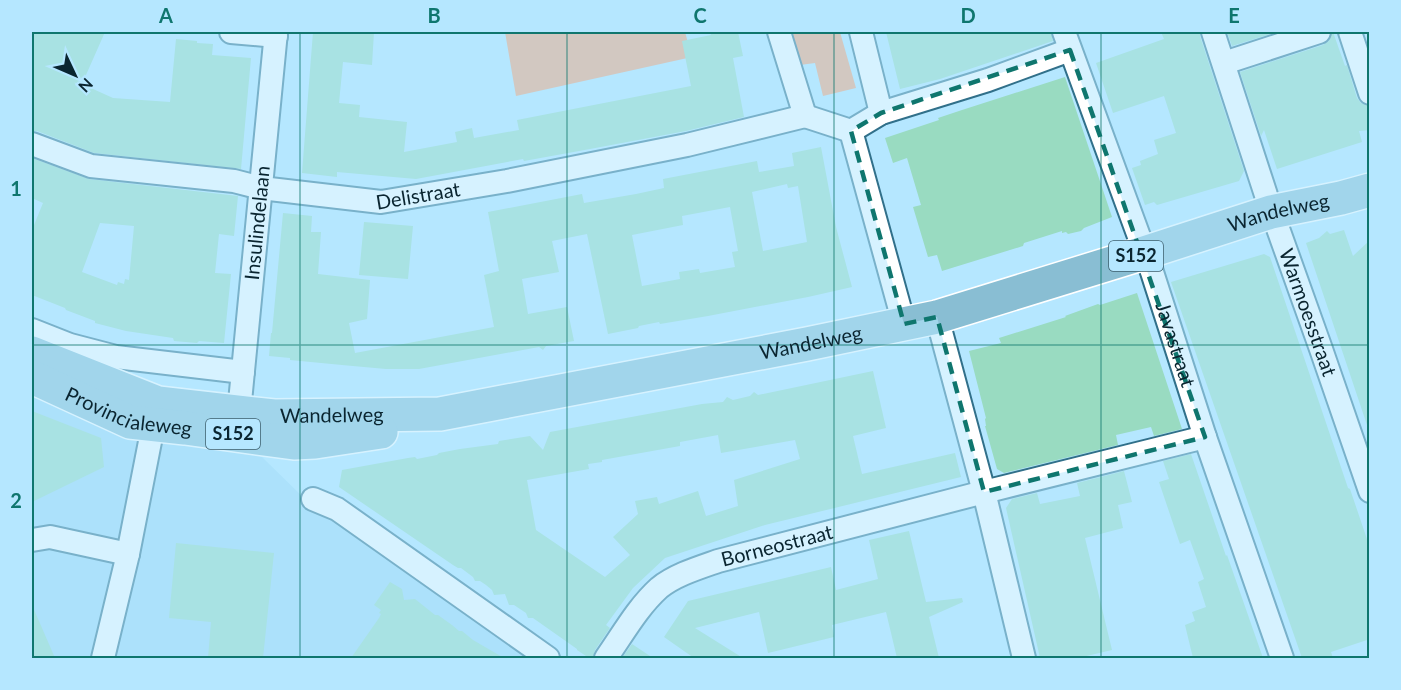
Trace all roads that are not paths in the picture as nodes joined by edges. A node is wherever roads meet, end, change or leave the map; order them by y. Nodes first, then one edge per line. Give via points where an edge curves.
1 (231, 32) edge
2 (779, 32) edge
3 (861, 32) edge
4 (1213, 32) edge
5 (1320, 32) edge
6 (1350, 32) edge
7 (276, 34) edge
8 (1067, 41) edge
9 (1224, 63) junction
10 (1370, 93) edge
11 (881, 113) junction
12 (805, 116) junction
13 (851, 131) junction
14 (32, 144) edge
15 (261, 188) junction
16 (1370, 190) edge
17 (1271, 212) junction
18 (1144, 253) junction
19 (937, 316) junction
20 (904, 324) junction
21 (32, 330) edge
22 (32, 353) edge
23 (243, 372) junction
24 (32, 377) edge
25 (239, 412) junction
26 (156, 413) junction
27 (440, 414) junction
28 (1205, 437) junction
29 (1370, 491) edge
30 (984, 492) junction
31 (313, 499) dead end
32 (32, 540) edge
33 (128, 554) junction
34 (103, 658) edge
35 (548, 658) edge
36 (606, 658) edge
37 (1023, 658) edge
38 (1282, 658) edge

1 - 7 street
2 - 12 street
3 - 11 street
4 - 9 street, Warmoesstraat
5 - 9 street
6 - 10 street
7 - 15 street, Insulindelaan
8 - 11 street via 988,80
8 - 18 street, Javastraat
9 - 17 street, Warmoesstraat
11 - 13 street
12 - 13 street
12 - 15 street, Delistraat via 687,145 381,202
13 - 20 street
14 - 15 street, Delistraat via 91,166 234,181
15 - 23 street, Insulindelaan
16 - 17 main road, Wandelweg / S152
17 - 18 main road, Wandelweg / S152
17 - 29 street, Warmoesstraat
18 - 19 main road, Wandelweg / S152
18 - 28 street, Javastraat
19 - 20 main road, Wandelweg / S152
19 - 30 street
20 - 27 main road, Wandelweg / S152
21 - 23 street via 116,357
22 - 26 main road, Provincialeweg / S152
23 - 25 street, Insulindelaan
24 - 26 main road, Provincialeweg / S152 via 130,422
25 - 26 main road, Provincialeweg / S152
25 - 27 main road, Wandelweg / S152 via 274,416
26 - 27 main road, Provincialeweg / S152 via 294,443 393,430
26 - 33 street
28 - 30 street, Borneostraat
28 - 38 street, Javastraat
30 - 36 street, Borneostraat via 687,572 661,587 640,607
30 - 37 street
31 - 35 street via 337,509
32 - 33 street via 50,537
33 - 34 street

